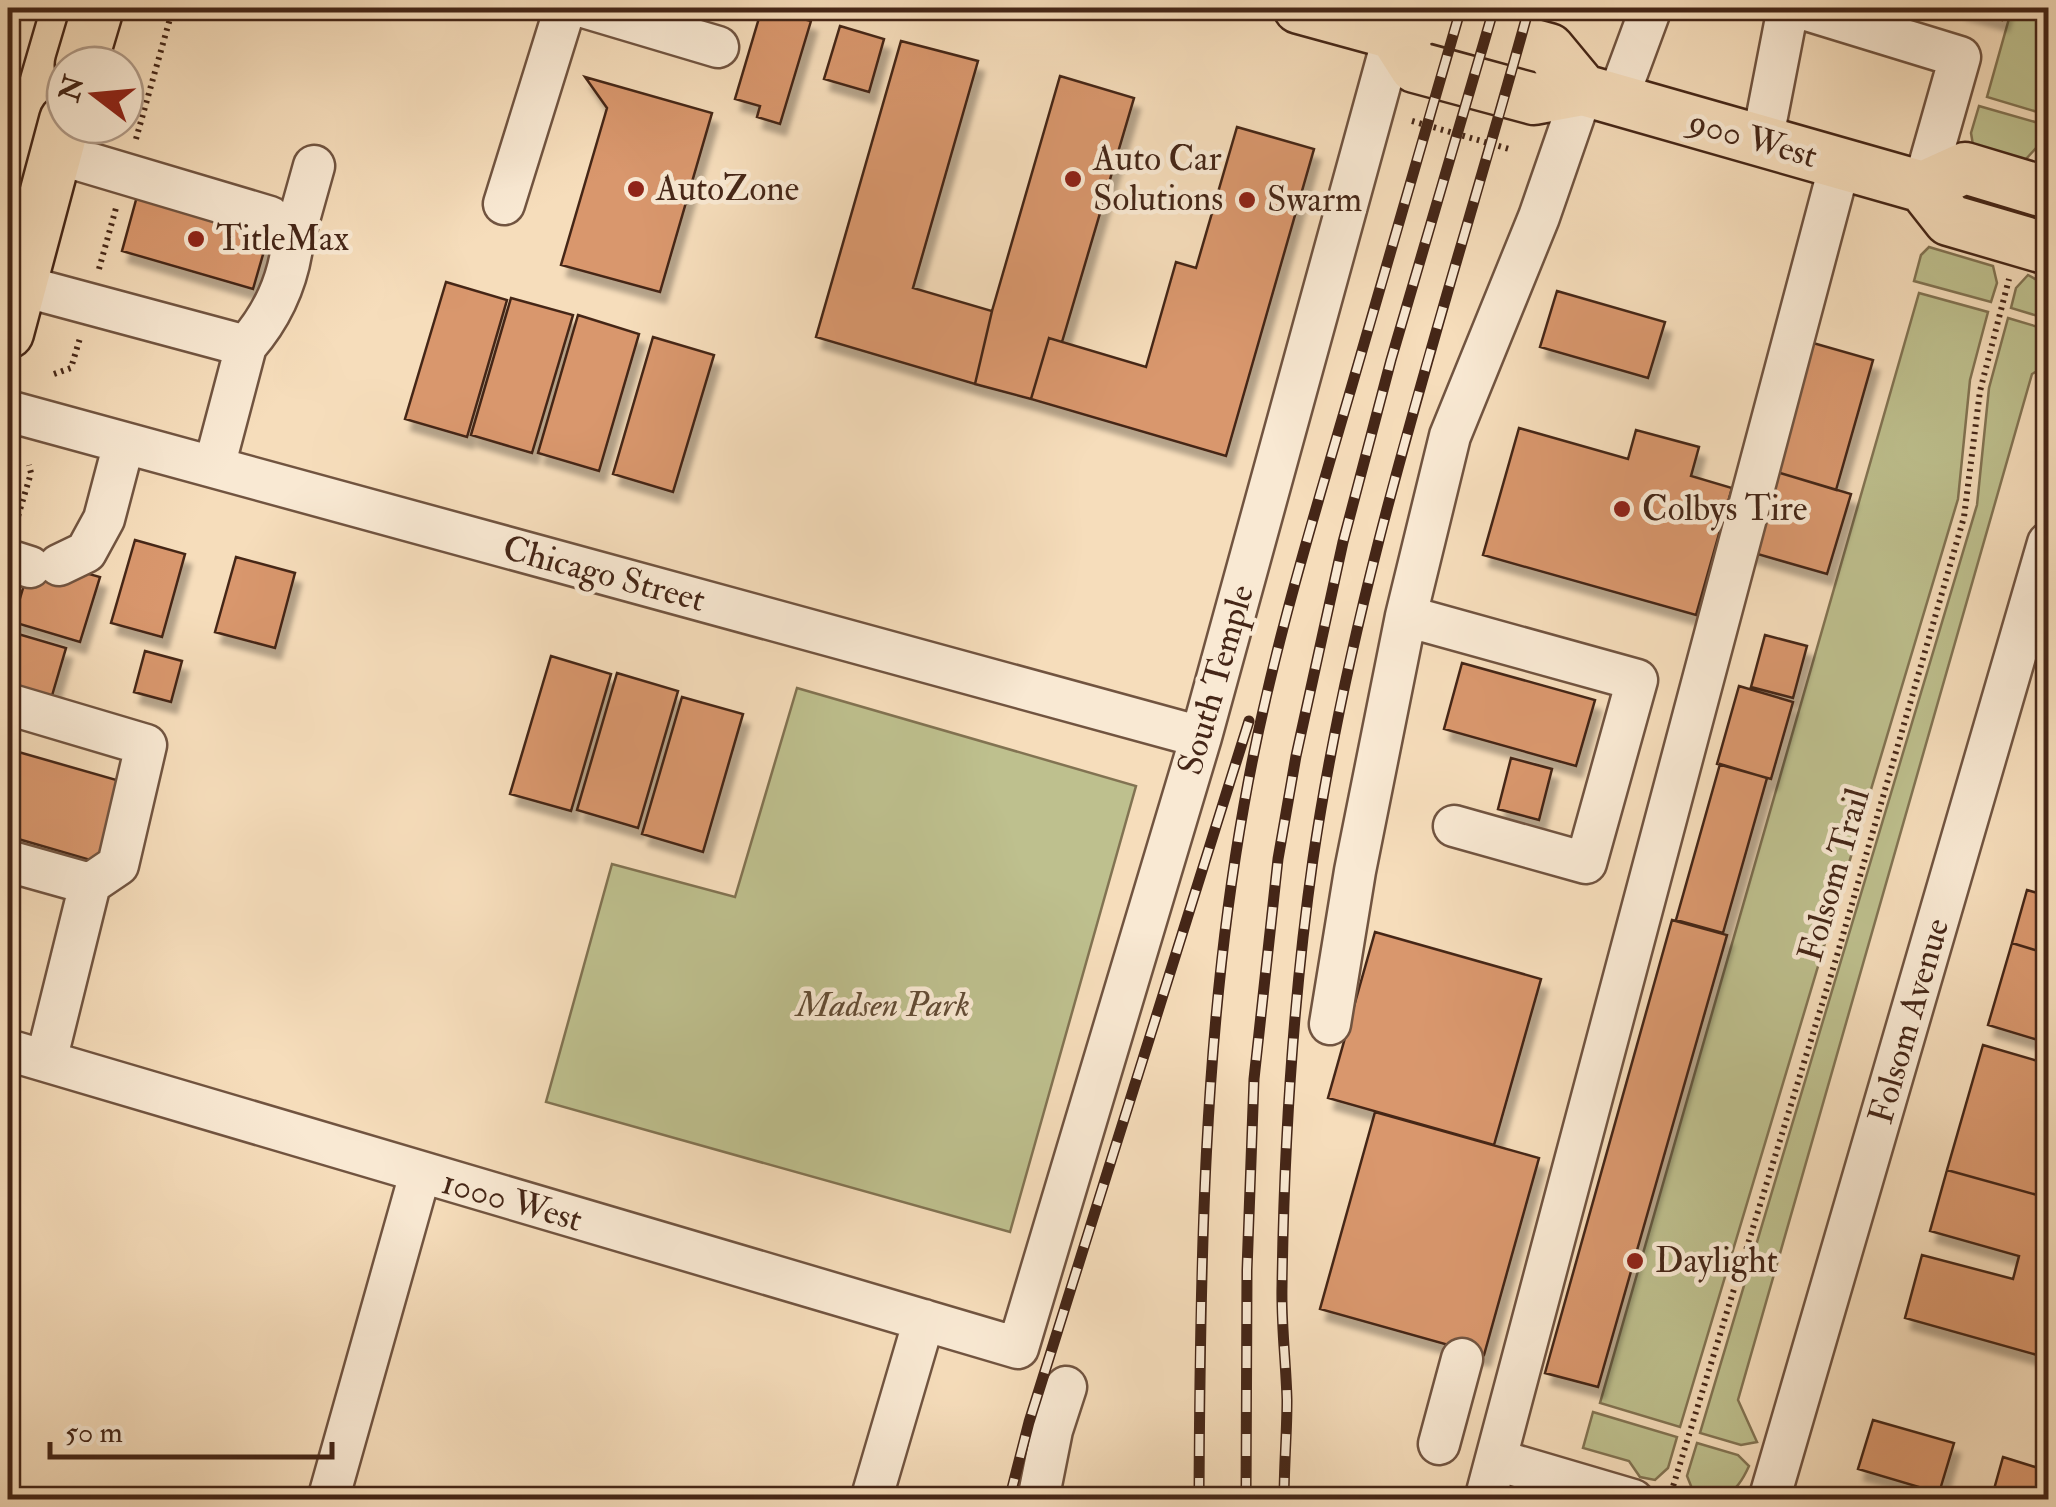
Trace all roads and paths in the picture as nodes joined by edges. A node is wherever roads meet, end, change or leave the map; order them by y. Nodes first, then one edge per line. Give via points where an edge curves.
1 (98, 8) edge
2 (565, 8) edge
3 (587, 8) edge
4 (1299, 8) edge
5 (1650, 8) edge
6 (1788, 8) edge
7 (1800, 8) edge
8 (1397, 21) edge
9 (87, 45) edge
10 (718, 46) dead end
11 (1600, 95) junction
12 (1412, 121) dead end
13 (1762, 142) junction
14 (58, 145) edge
15 (83, 145) edge
16 (1509, 148) dead end
17 (1840, 164) junction
18 (314, 166) dead end
19 (1923, 186) junction
20 (2048, 193) edge
21 (504, 204) dead end
22 (293, 241) junction
23 (2030, 260) edge
24 (19, 285) junction
25 (8, 333) edge
26 (246, 346) junction
27 (8, 410) edge
28 (124, 442) junction
29 (29, 466) dead end
30 (214, 467) junction
31 (2048, 543) edge
32 (27, 557) edge
33 (1406, 616) junction
34 (8, 704) edge
35 (1200, 737) junction
36 (1454, 826) dead end
37 (8, 861) edge
38 (90, 884) junction
39 (1330, 1024) dead end
40 (8, 1050) edge
41 (46, 1061) junction
42 (420, 1174) junction
43 (924, 1320) junction
44 (1018, 1348) joint
45 (1462, 1359) dead end
46 (1066, 1387) dead end
47 (1439, 1444) dead end
48 (1496, 1460) junction
49 (1674, 1485) dead end
50 (1540, 1487) edge
51 (328, 1500) edge
52 (871, 1500) edge
53 (1038, 1500) edge
54 (1485, 1500) edge
55 (1633, 1500) edge
56 (1769, 1500) edge

1 - 9 main road
2 - 21 street
3 - 10 street
4 - 8 main road
5 - 11 street
6 - 13 street
7 - 19 street via 1960,57
8 - 11 main road via 1429,16 1549,50
8 - 35 street, South Temple
11 - 13 main road, 900 West
11 - 33 street via 1539,217 1450,436
12 - 16 path
13 - 17 main road, 900 West
14 - 24 main road
15 - 22 street via 270,217
17 - 19 main road, 900 West
17 - 48 street
18 - 22 street
19 - 20 main road via 1965,168
19 - 23 main road via 1949,220
22 - 26 street via 280,296
23 - 49 path, Folsom Trail via 1980,391 1964,516
24 - 25 main road
24 - 26 street
26 - 30 street
27 - 28 street, Chicago Street
28 - 30 street, Chicago Street
28 - 32 street via 104,518 86,552
29 - 32 path
30 - 35 street, Chicago Street
31 - 56 street, Folsom Avenue
33 - 36 street via 1637,680 1586,863
33 - 39 street
34 - 38 street via 146,744 118,865
35 - 44 street, South Temple
37 - 38 street
38 - 41 street
40 - 41 street, 1000 West
41 - 42 street, 1000 West
42 - 43 street, 1000 West
42 - 51 street
43 - 44 street, 1000 West
43 - 52 street
45 - 47 street
46 - 53 street
48 - 50 street
48 - 54 street
50 - 55 street

